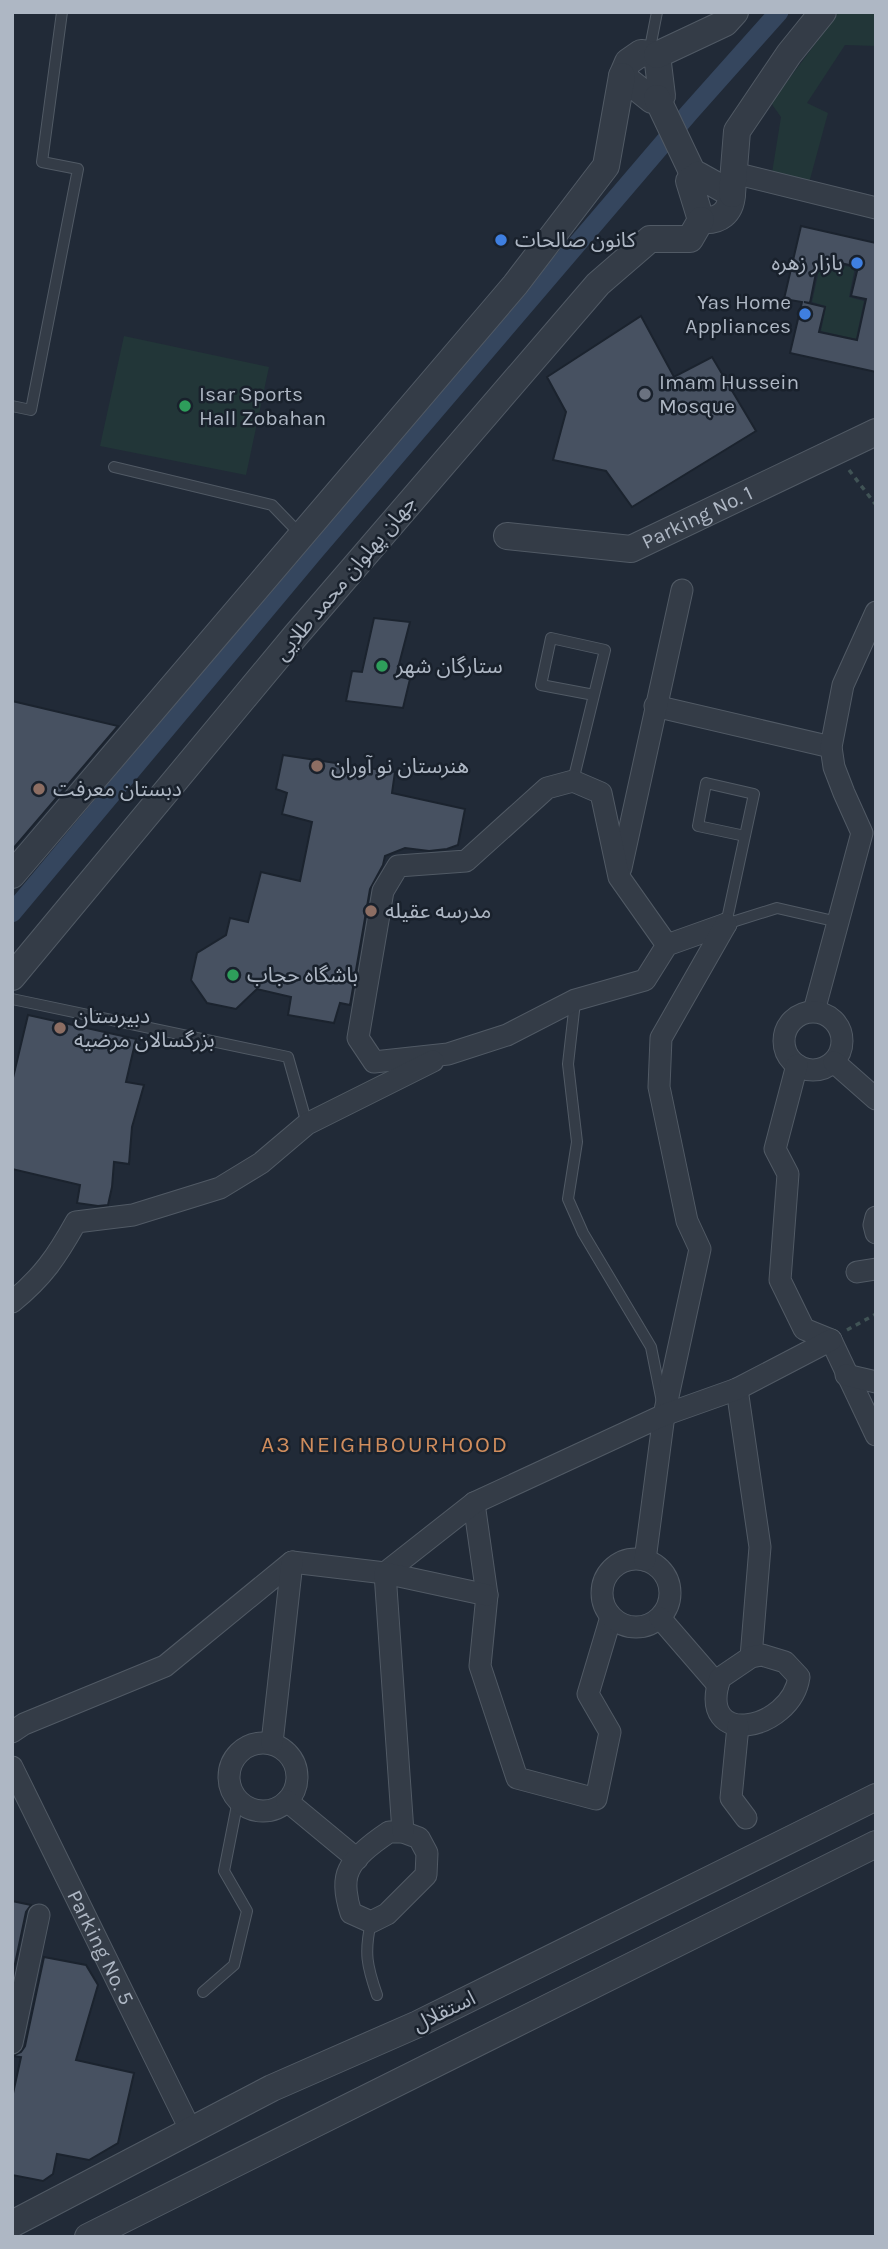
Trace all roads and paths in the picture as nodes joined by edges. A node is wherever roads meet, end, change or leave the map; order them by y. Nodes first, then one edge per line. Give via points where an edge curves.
1 (62, 12) edge
2 (657, 12) edge
3 (736, 12) edge
4 (823, 12) edge
5 (653, 54) junction
6 (622, 76) junction
7 (657, 98) junction
8 (695, 178) junction
9 (733, 184) junction
10 (876, 208) edge
11 (701, 220) junction
12 (12, 406) edge
13 (876, 432) edge
14 (835, 452) junction
15 (114, 467) dead end
16 (876, 505) edge
17 (301, 535) junction
18 (507, 536) dead end
19 (681, 590) dead end
20 (876, 612) edge
21 (594, 695) junction
22 (655, 706) junction
23 (831, 747) junction
24 (573, 781) junction
25 (869, 834) edge
26 (745, 836) junction
27 (12, 875) edge
28 (619, 877) junction
29 (838, 922) junction
30 (726, 924) junction
31 (667, 945) junction
32 (12, 977) edge
33 (12, 999) edge
34 (575, 1000) junction
35 (814, 1011) junction
36 (448, 1054) junction
37 (834, 1062) junction
38 (797, 1065) junction
39 (876, 1099) edge
40 (307, 1124) junction
41 (876, 1217) edge
42 (876, 1233) edge
43 (12, 1302) edge
44 (876, 1314) edge
45 (831, 1340) junction
46 (846, 1375) junction
47 (876, 1382) edge
48 (737, 1389) junction
49 (664, 1415) junction
50 (876, 1435) edge
51 (474, 1503) junction
52 (645, 1560) junction
53 (292, 1562) junction
54 (385, 1573) junction
55 (487, 1595) junction
56 (611, 1617) junction
57 (660, 1618) junction
58 (751, 1657) junction
59 (718, 1685) junction
60 (738, 1726) junction
61 (12, 1732) edge
62 (272, 1744) junction
63 (12, 1767) edge
64 (876, 1797) edge
65 (238, 1800) junction
66 (287, 1801) junction
67 (747, 1818) dead end
68 (404, 1832) junction
69 (876, 1844) edge
70 (357, 1859) junction
71 (39, 1915) dead end
72 (371, 1922) junction
73 (203, 1993) dead end
74 (377, 1995) dead end
75 (13, 2032) edge
76 (190, 2129) junction
77 (12, 2224) edge
78 (88, 2237) edge

1 - 12 lane via 42,162 78,169 31,410
2 - 5 lane
3 - 5 street via 725,23
4 - 9 street via 737,131
5 - 6 street via 634,56
5 - 7 street via 662,96
6 - 7 street via 652,100
6 - 17 street via 606,166 515,285
7 - 8 street
8 - 9 street
8 - 11 street via 690,181
9 - 10 street
9 - 11 street via 732,202 724,215
11 - 32 street, جهان پهلوان محمد طلایی via 690,239 650,239 598,284 296,635
13 - 14 street, Parking No. 1
14 - 16 path
14 - 18 street, Parking No. 1 via 631,549
15 - 17 lane via 272,505
17 - 27 street
19 - 22 street
20 - 23 street via 843,685
21 - 21 lane via 605,650 551,638 541,685
21 - 24 lane
22 - 23 street
22 - 28 street
23 - 25 street via 844,793
24 - 28 street via 601,793
24 - 36 street via 547,788 466,861 398,866 383,891 358,1038 374,1062
25 - 29 street
26 - 26 lane via 754,794 706,783 698,825
26 - 30 lane
28 - 31 street
29 - 30 lane via 777,908
29 - 35 street
30 - 31 street
30 - 49 street via 661,1038 659,1087 687,1221 701,1249
31 - 34 street via 645,980
33 - 40 lane via 288,1057
34 - 36 street via 507,1035
34 - 49 lane via 568,1064 577,1142 568,1199 583,1233 652,1347
35 - 37 street via 832,1018 841,1034
35 - 38 street via 797,1016 785,1031 785,1050
36 - 40 street
37 - 38 street via 816,1070
37 - 39 street
38 - 45 street via 775,1149 788,1174 780,1280 804,1329
40 - 43 street via 261,1163 220,1188 133,1215 76,1222 58,1254
41 - 42 street
44 - 45 path
45 - 46 street
45 - 48 street
46 - 47 street
46 - 50 street
48 - 49 street
48 - 58 street via 760,1547
49 - 51 street
49 - 52 street
51 - 54 street
51 - 55 street
52 - 56 street via 622,1562 605,1578 602,1599
52 - 57 street via 665,1573 669,1584 671,1596
53 - 54 street
53 - 61 street via 165,1666
53 - 62 street
54 - 55 street
54 - 68 street
55 - 56 street via 480,1666 517,1778 596,1799 610,1732 589,1694
56 - 57 street via 639,1628
57 - 59 street
58 - 59 street via 726,1672
58 - 60 street via 762,1655 785,1662 799,1677 798,1686 794,1698 774,1716
59 - 60 street via 720,1714
60 - 67 street via 731,1798
62 - 65 street via 250,1745 234,1759 229,1780
62 - 66 street via 291,1757 296,1768 294,1791
63 - 76 street, Parking No. 5
64 - 76 street, استقلال via 418,2024
65 - 66 street via 257,1811 278,1808
65 - 73 lane via 224,1871 247,1911 234,1965
66 - 70 street
68 - 70 street via 389,1832
68 - 72 street via 419,1838 428,1853 426,1875 387,1914
69 - 78 street, استقلال
70 - 72 street via 348,1871 346,1898 351,1913
71 - 75 street
72 - 74 lane via 366,1944 368,1970
76 - 77 street, استقلال

